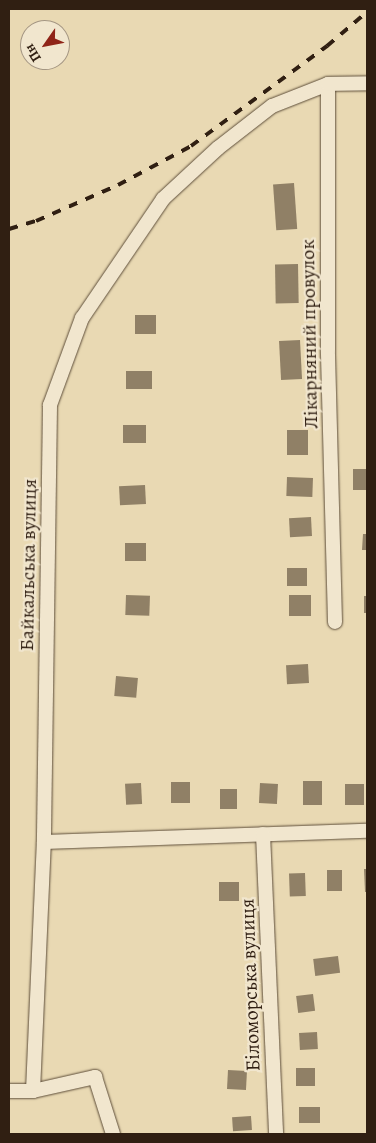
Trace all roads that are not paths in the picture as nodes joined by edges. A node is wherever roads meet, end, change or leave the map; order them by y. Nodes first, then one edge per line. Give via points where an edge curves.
1 (367, 83) edge
2 (328, 84) junction
3 (335, 622) dead end
4 (367, 831) edge
5 (264, 834) junction
6 (44, 842) junction
7 (9, 1091) edge
8 (33, 1091) junction
9 (113, 1134) edge
10 (276, 1134) edge

1 - 2 street
2 - 3 street, Лікарняний провулок via 328,350
2 - 6 street, Байкальська вулиця via 272,106 218,148 163,199 82,318 50,405
4 - 5 street
5 - 6 street
5 - 10 street, Біломорська вулиця
6 - 8 street, Байкальська вулиця
7 - 8 street
8 - 9 street via 95,1077

